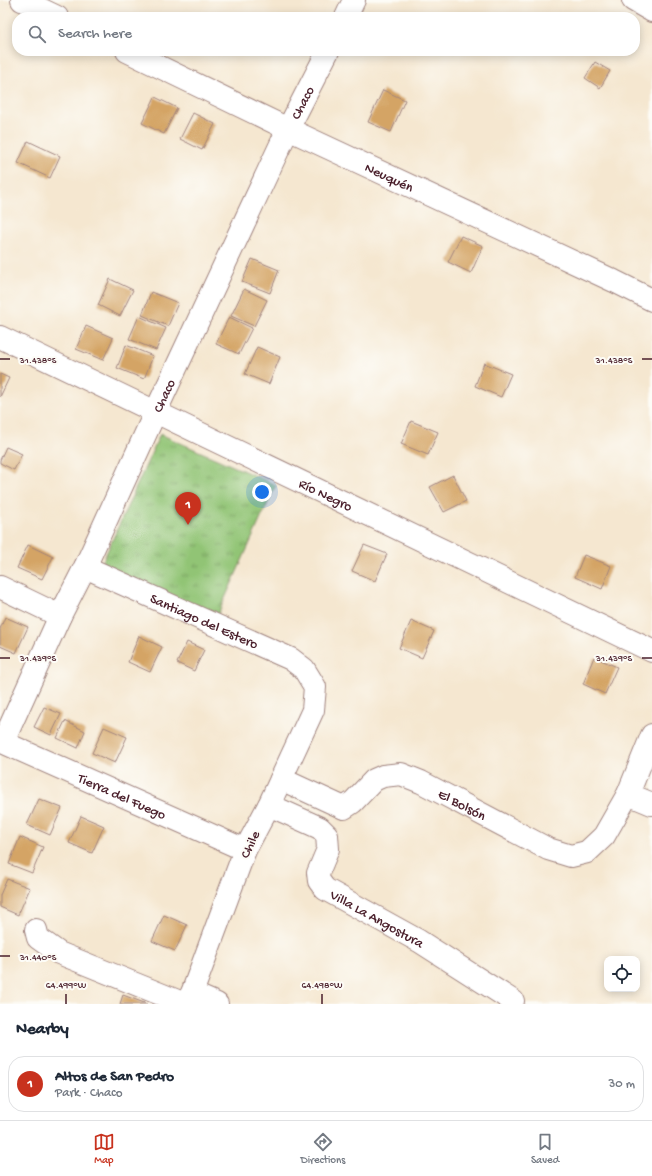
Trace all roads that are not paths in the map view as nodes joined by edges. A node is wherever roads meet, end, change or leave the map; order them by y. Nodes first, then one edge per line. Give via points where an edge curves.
1 (22, 0) edge
2 (354, 0) edge
3 (633, 0) edge
4 (652, 11) edge
5 (47, 12) edge
6 (348, 12) edge
7 (137, 56) edge
8 (325, 56) edge
9 (288, 129) junction
10 (652, 300) edge
11 (0, 338) edge
12 (155, 413) junction
13 (85, 567) junction
14 (0, 587) edge
15 (60, 616) junction
16 (652, 651) edge
17 (315, 687) joint
18 (652, 735) edge
19 (1, 742) edge
20 (281, 780) junction
21 (628, 794) junction
22 (652, 804) edge
23 (269, 805) junction
24 (344, 808) junction
25 (327, 835) junction
26 (245, 850) junction
27 (36, 930) dead end
28 (188, 1000) edge
29 (513, 1001) dead end
30 (217, 1004) edge

1 - 5 street
2 - 6 street
3 - 4 street
7 - 9 street, Neuquén
8 - 9 street, Chaco
9 - 10 street, Neuquén
9 - 12 street, Chaco
11 - 12 street, Río Negro
12 - 13 street, Chaco
12 - 16 street, Río Negro
13 - 15 street, Chaco
13 - 17 street, Santiago del Estero via 291,659 304,669
14 - 15 street
15 - 19 street, Chaco
17 - 20 street, Chile via 313,710
18 - 21 street, El Bolsón
19 - 26 street, Tierra del Fuego
20 - 23 street, Chile
20 - 24 street
21 - 22 street
21 - 24 street, El Bolsón via 604,836 587,852 570,856 548,849 401,774 374,780 354,802
23 - 25 street via 320,828
23 - 26 street, Chile
24 - 25 street, El Bolsón
25 - 29 street, Villa La Angostura via 328,849 318,873 319,881 325,889 419,941
26 - 28 street, Chile
27 - 28 street via 38,938 59,953
28 - 30 street

